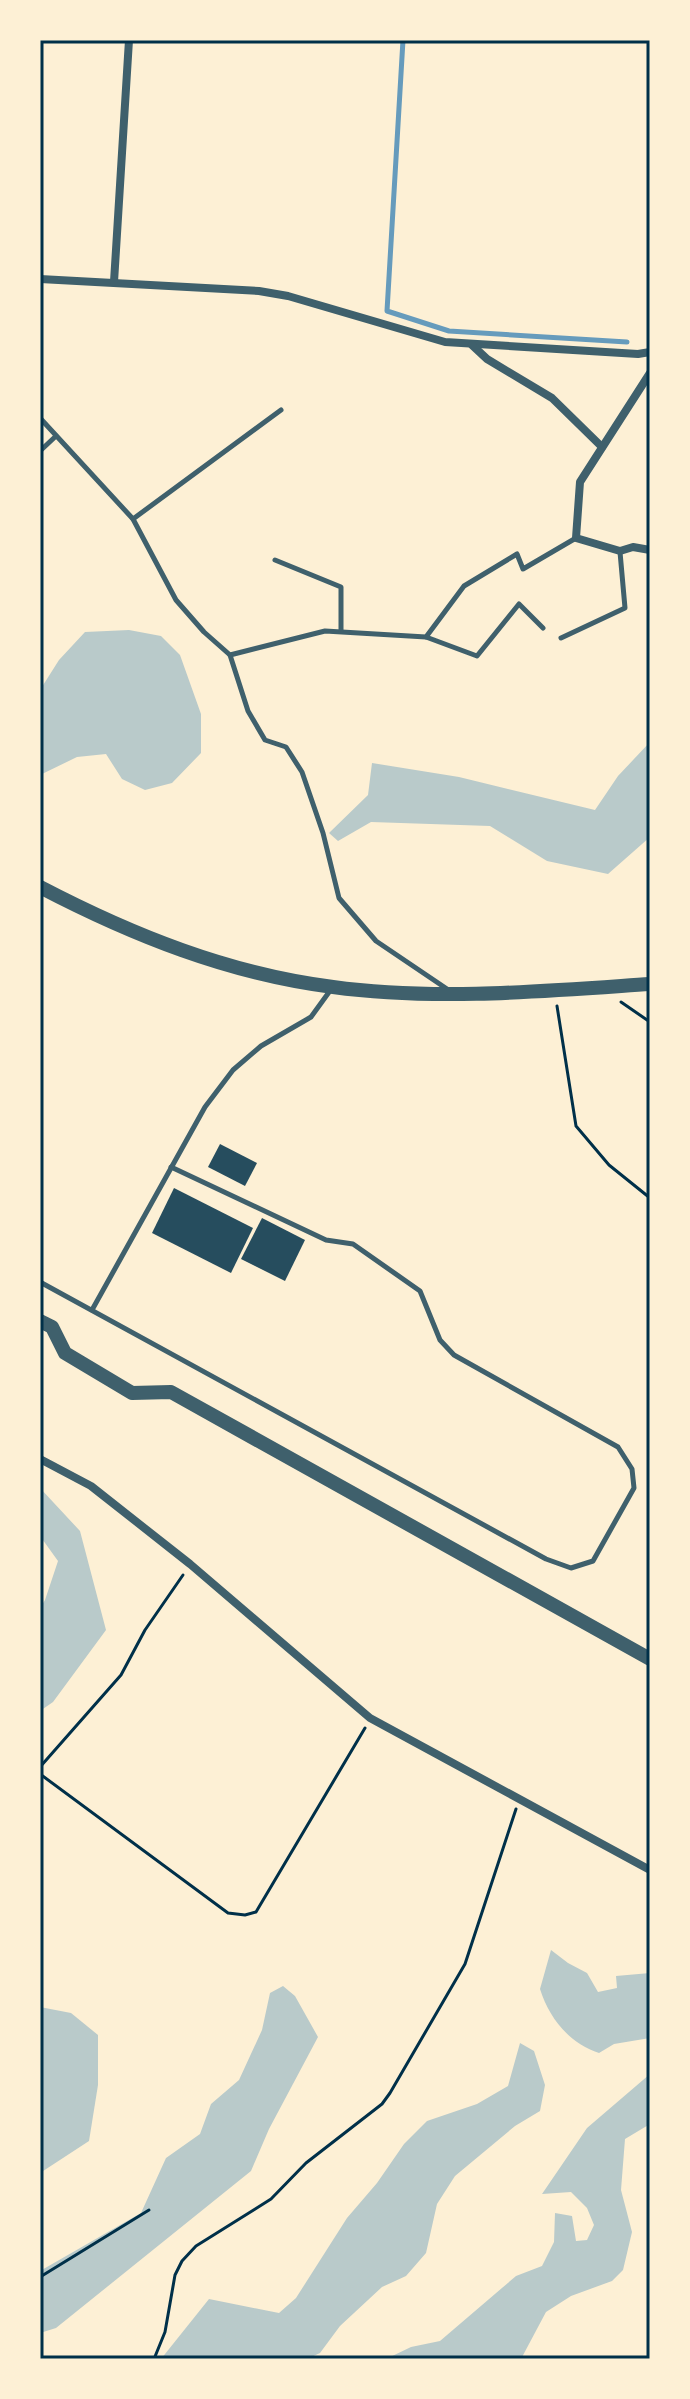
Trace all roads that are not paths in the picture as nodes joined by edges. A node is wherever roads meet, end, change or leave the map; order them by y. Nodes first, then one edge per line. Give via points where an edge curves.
1 (129, 40) edge
2 (40, 279) edge
3 (114, 282) junction
4 (472, 345) junction
5 (650, 352) edge
6 (650, 373) edge
7 (281, 410) dead end
8 (40, 418) edge
9 (56, 436) junction
10 (602, 447) junction
11 (40, 451) edge
12 (133, 519) junction
13 (576, 538) junction
14 (650, 550) edge
15 (620, 551) junction
16 (275, 560) dead end
17 (543, 628) dead end
18 (341, 631) junction
19 (426, 637) junction
20 (561, 638) dead end
21 (230, 655) junction
22 (40, 887) edge
23 (650, 984) edge
24 (333, 987) junction
25 (454, 994) junction
26 (171, 1167) junction
27 (40, 1282) edge
28 (92, 1310) junction
29 (40, 1321) edge
30 (40, 1459) edge
31 (650, 1659) edge
32 (650, 1870) edge

1 - 3 street
2 - 3 street
3 - 4 street via 273,293
4 - 5 street
4 - 10 street via 552,398
6 - 10 street
7 - 12 lane
8 - 9 lane
9 - 11 lane
9 - 12 lane
10 - 13 street via 580,482
12 - 21 lane via 176,600
13 - 15 street
13 - 19 lane via 523,569 517,554 464,586
14 - 15 street
15 - 20 lane via 625,608
16 - 18 lane via 341,587
17 - 19 lane via 519,604 477,656
18 - 19 lane
18 - 21 lane
21 - 25 lane via 248,711 265,740 286,747 302,772 339,898 376,941
22 - 24 street via 149,940 216,962
23 - 25 street
24 - 25 street
24 - 26 lane via 311,1017 261,1046 233,1070
26 - 28 lane
26 - 28 lane via 326,1240 353,1244 406,1279 420,1291 440,1340 454,1355 618,1447 632,1469 634,1488 593,1561 571,1568 532,1552
27 - 28 lane
29 - 31 street via 52,1327 65,1353 132,1393 171,1392
30 - 32 street via 91,1486 370,1718

